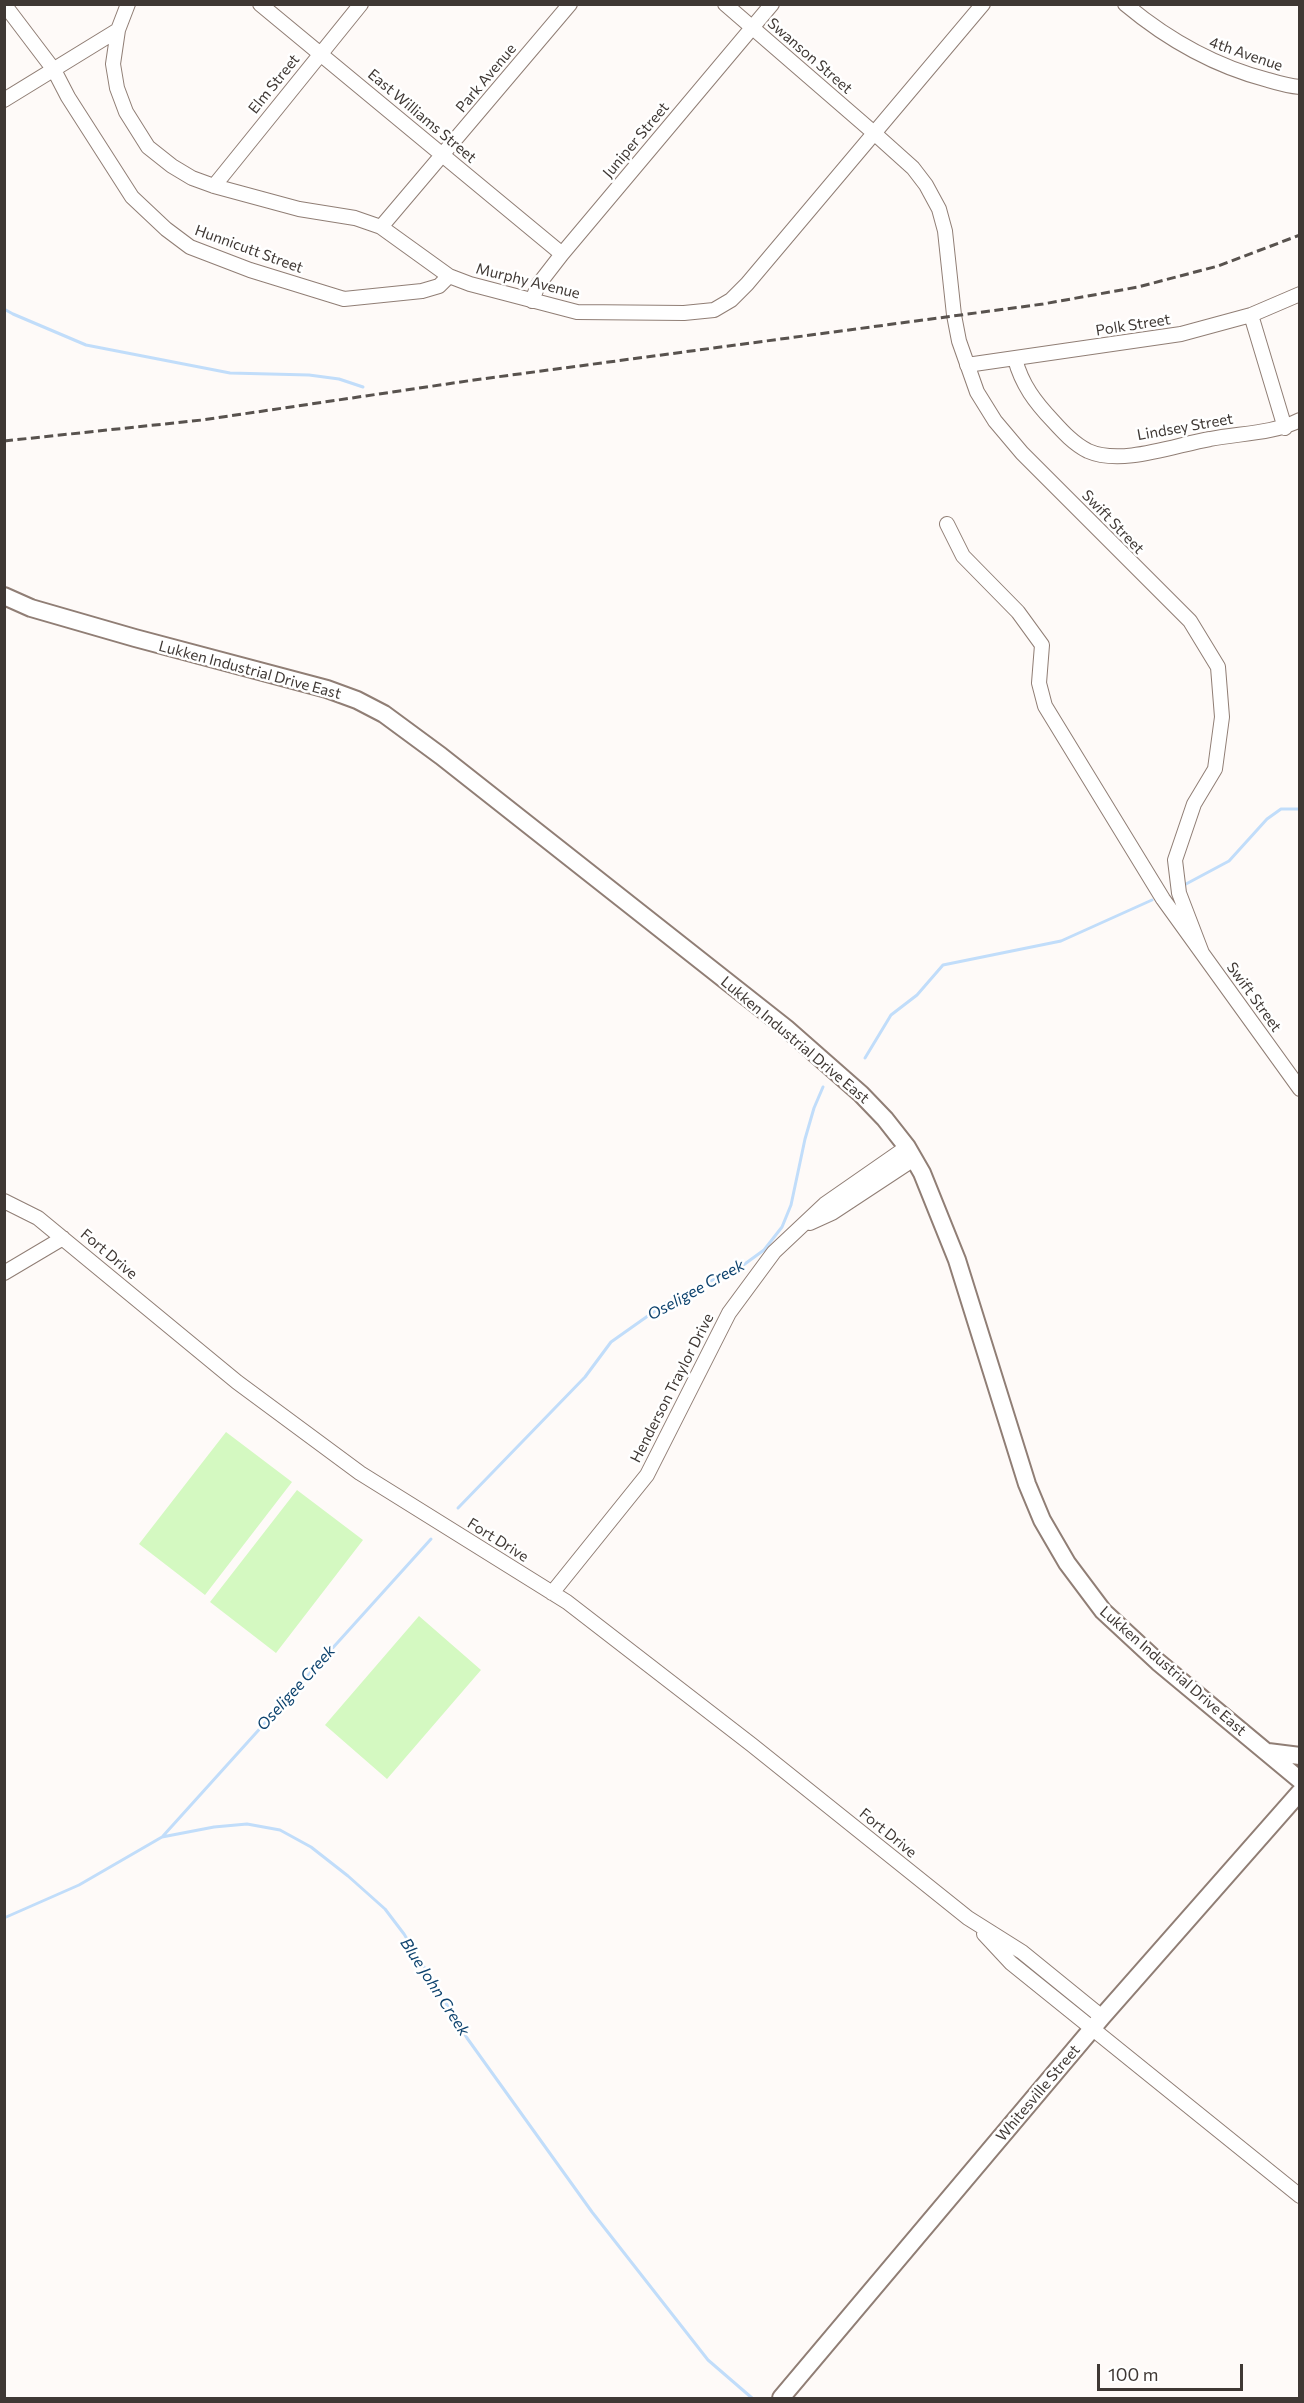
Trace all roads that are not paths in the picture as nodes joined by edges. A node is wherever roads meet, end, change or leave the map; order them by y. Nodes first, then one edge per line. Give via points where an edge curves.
1 (129, 4) edge
2 (260, 4) edge
3 (362, 4) edge
4 (570, 4) edge
5 (725, 4) edge
6 (772, 4) edge
7 (983, 4) edge
8 (1125, 4) edge
9 (7, 8) dead end
10 (752, 27) junction
11 (118, 30) junction
12 (321, 53) junction
13 (54, 70) junction
14 (1299, 87) edge
15 (4, 100) edge
16 (874, 133) junction
17 (443, 154) junction
18 (214, 186) junction
19 (381, 227) junction
20 (562, 254) junction
21 (449, 276) junction
22 (1299, 294) edge
23 (532, 301) junction
24 (1251, 315) junction
25 (1015, 359) junction
26 (967, 365) junction
27 (1299, 420) edge
28 (1285, 428) junction
29 (947, 524) dead end
30 (4, 596) edge
31 (1202, 953) junction
32 (1299, 1089) edge
33 (911, 1153) junction
34 (4, 1201) edge
35 (63, 1238) junction
36 (4, 1273) edge
37 (552, 1593) junction
38 (1266, 1752) junction
39 (1299, 1756) edge
40 (1299, 1780) edge
41 (1299, 1792) edge
42 (1097, 2023) junction
43 (1299, 2196) edge
44 (781, 2398) edge

1 - 11 street, Murphy Avenue
2 - 12 street, East Williams Street
3 - 12 street, Elm Street
4 - 17 street, Park Avenue
5 - 10 street, Swanson Street
6 - 10 street, Juniper Street
7 - 16 street, Murphy Avenue
8 - 14 street, 4th Avenue via 1190,51 1218,65
9 - 13 street, Hunnicutt Street
10 - 16 street, Swanson Street
10 - 20 street, Juniper Street
11 - 13 street
11 - 18 street, Murphy Avenue via 113,63 126,112 148,147 192,178
12 - 17 street, East Williams Street
12 - 18 street, Elm Street
13 - 15 street
13 - 21 street, Hunnicutt Street via 132,197 190,247 344,299 422,291 439,285
16 - 23 street, Murphy Avenue via 747,284 714,310 578,312
16 - 26 street, Swift Street via 913,168 939,209 954,315
17 - 19 street, Park Avenue
17 - 20 street, East Williams Street
18 - 19 street, Murphy Avenue
19 - 21 street, Murphy Avenue
20 - 23 street, Juniper Street via 538,285
21 - 23 street, Murphy Avenue
22 - 24 street, Polk Street
24 - 25 street, Polk Street via 1181,334
24 - 28 street
25 - 26 street, Polk Street
25 - 28 street, Lindsey Street via 1021,380 1042,410 1086,450 1104,456 1161,452 1209,439
26 - 31 street, Swift Street via 977,392 1015,445 1190,621 1218,667 1222,717 1215,769 1194,804 1175,860 1179,893
27 - 28 street, Lindsey Street
29 - 31 street, Swift Street via 963,556 1018,612 1042,645 1039,683 1045,706 1163,899
30 - 33 main road, Lukken Industrial Drive East via 135,638 327,689 384,714 786,1028 874,1106
31 - 32 street, Swift Street
33 - 37 street, Henderson Traylor Drive via 832,1213 800,1227 774,1252 729,1313 647,1475
33 - 38 main road, Lukken Industrial Drive East via 957,1260 1027,1484 1058,1549 1103,1611
34 - 35 street, Fort Drive via 38,1218
35 - 36 street
35 - 37 street, Fort Drive via 237,1382 360,1473
37 - 42 street, Fort Drive via 752,1745 968,1918 1011,1963
38 - 39 main road
38 - 40 main road, Lukken Industrial Drive East
41 - 42 main road, Whitesville Street
42 - 43 street, Fort Drive
42 - 44 main road, Whitesville Street

